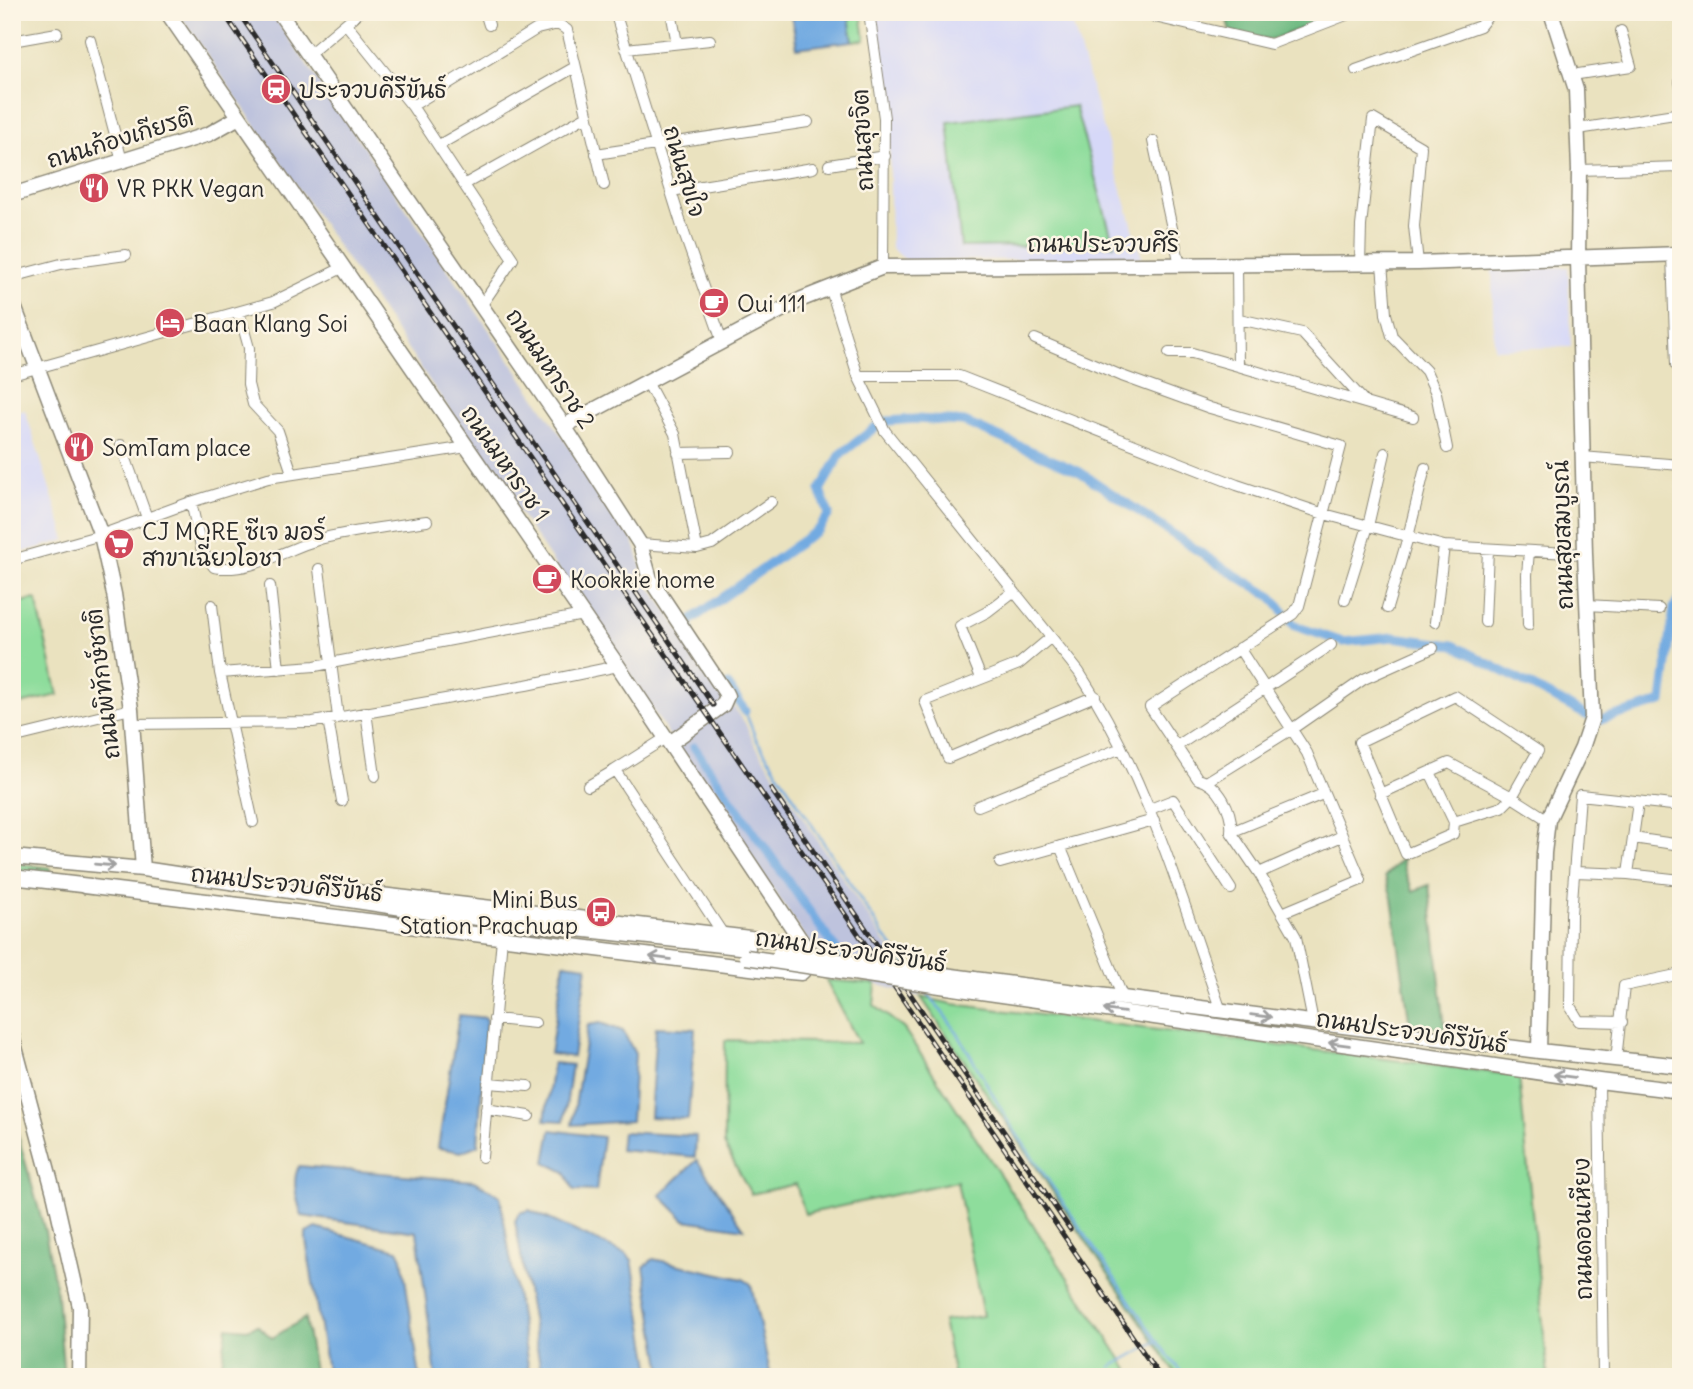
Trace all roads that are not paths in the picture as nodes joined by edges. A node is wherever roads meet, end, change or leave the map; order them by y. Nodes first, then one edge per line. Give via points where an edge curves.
1 (167, 12) edge
2 (279, 12) edge
3 (359, 12) edge
4 (485, 12) edge
5 (615, 12) edge
6 (671, 12) edge
7 (869, 12) edge
8 (1133, 12) edge
9 (1189, 12) edge
10 (1354, 12) edge
11 (1491, 12) edge
12 (1551, 12) edge
13 (346, 24) junction
14 (489, 25) dead end
15 (1192, 26) junction
16 (1621, 31) dead end
17 (57, 33) dead end
18 (90, 40) dead end
19 (710, 40) dead end
20 (12, 41) edge
21 (677, 43) junction
22 (626, 49) junction
23 (309, 54) junction
24 (575, 67) junction
25 (1356, 70) dead end
26 (1572, 75) junction
27 (412, 106) junction
28 (1681, 113) edge
29 (587, 116) junction
30 (239, 117) junction
31 (808, 122) dead end
32 (1578, 129) junction
33 (1153, 141) dead end
34 (439, 145) junction
35 (656, 145) junction
36 (596, 154) junction
37 (885, 156) junction
38 (122, 162) junction
39 (829, 164) dead end
40 (1681, 167) edge
41 (813, 168) dead end
42 (1579, 170) junction
43 (465, 184) junction
44 (604, 186) dead end
45 (671, 191) junction
46 (12, 195) edge
47 (1677, 254) edge
48 (126, 255) dead end
49 (1578, 259) junction
50 (1382, 263) junction
51 (1418, 263) junction
52 (1360, 264) junction
53 (1180, 265) junction
54 (1237, 265) junction
55 (883, 267) junction
56 (342, 268) junction
57 (12, 278) edge
58 (830, 287) junction
59 (12, 302) edge
60 (481, 306) junction
61 (239, 313) junction
62 (1239, 319) junction
63 (1035, 339) dead end
64 (722, 341) junction
65 (1169, 353) dead end
66 (1676, 365) dead end
67 (1238, 366) junction
68 (37, 368) junction
69 (12, 375) edge
70 (858, 376) junction
71 (646, 380) junction
72 (1365, 403) junction
73 (1413, 417) dead end
74 (564, 426) junction
75 (121, 445) dead end
76 (467, 447) junction
77 (1447, 447) dead end
78 (730, 452) dead end
79 (678, 453) junction
80 (1385, 453) dead end
81 (1582, 457) junction
82 (1681, 465) edge
83 (1425, 468) dead end
84 (292, 473) junction
85 (191, 502) junction
86 (771, 502) dead end
87 (1324, 514) junction
88 (147, 518) junction
89 (427, 521) dead end
90 (1368, 526) junction
91 (101, 535) junction
92 (1408, 537) junction
93 (640, 544) junction
94 (1444, 546) junction
95 (697, 548) junction
96 (1488, 549) junction
97 (1529, 551) junction
98 (1585, 554) junction
99 (12, 559) edge
100 (319, 569) dead end
101 (270, 586) dead end
102 (1013, 592) junction
103 (1345, 600) dead end
104 (212, 605) dead end
105 (1587, 605) junction
106 (1387, 608) dead end
107 (1659, 609) dead end
108 (583, 615) junction
109 (1435, 622) dead end
110 (1485, 622) dead end
111 (1528, 625) dead end
112 (1050, 638) junction
113 (1331, 645) dead end
114 (1240, 648) junction
115 (1433, 648) dead end
116 (332, 663) junction
117 (618, 666) junction
118 (279, 669) junction
119 (220, 673) junction
120 (981, 678) junction
121 (1266, 689) junction
122 (1095, 696) junction
123 (366, 712) junction
124 (131, 716) junction
125 (333, 718) junction
126 (231, 722) junction
127 (1292, 730) junction
128 (12, 738) edge
129 (668, 740) junction
130 (1177, 746) junction
131 (1121, 748) junction
132 (615, 771) junction
133 (1430, 772) junction
134 (375, 776) dead end
135 (1208, 781) junction
136 (588, 786) dead end
137 (1323, 793) junction
138 (1380, 794) junction
139 (1512, 797) junction
140 (342, 801) dead end
141 (1638, 802) junction
142 (978, 806) dead end
143 (1681, 806) edge
144 (1150, 809) junction
145 (1154, 820) junction
146 (1548, 820) junction
147 (253, 822) dead end
148 (1454, 822) junction
149 (1231, 832) junction
150 (1342, 836) junction
151 (1633, 838) junction
152 (1681, 845) edge
153 (1060, 846) junction
154 (12, 857) edge
155 (56, 861) junction
156 (1000, 863) dead end
157 (143, 869) junction
158 (1575, 872) junction
159 (1259, 873) junction
160 (1628, 874) junction
161 (179, 875) junction
162 (12, 877) edge
163 (1681, 880) edge
164 (57, 881) junction
165 (84, 886) junction
166 (1231, 889) dead end
167 (1282, 913) junction
168 (723, 934) junction
169 (502, 938) junction
170 (802, 944) junction
171 (747, 953) junction
172 (1681, 974) edge
173 (974, 985) junction
174 (1123, 998) junction
175 (1222, 1011) junction
176 (494, 1019) junction
177 (1313, 1022) junction
178 (1622, 1022) junction
179 (535, 1023) dead end
180 (12, 1037) edge
181 (1539, 1051) junction
182 (1616, 1060) junction
183 (1681, 1066) edge
184 (1598, 1081) junction
185 (488, 1083) junction
186 (528, 1086) dead end
187 (1681, 1091) edge
188 (486, 1109) junction
189 (529, 1116) dead end
190 (482, 1157) dead end
191 (79, 1377) edge
192 (1603, 1377) edge

1 - 30 main road, ถนนมหาราช 1
2 - 23 main road, ถนนมหาราช 2
3 - 13 street
4 - 14 street
5 - 22 street, ถนนสุขใจ
6 - 21 street
7 - 37 street, ถนนสุขจิต
8 - 15 street
9 - 15 street
10 - 15 street via 1271,44
11 - 25 street via 1480,26
12 - 26 main road, ถนนสุขสมบูรณ์
13 - 23 street
13 - 27 street
16 - 26 street via 1631,66
17 - 20 street
18 - 38 street
19 - 21 street
21 - 22 street
22 - 35 street, ถนนสุขใจ
23 - 60 main road, ถนนมหาราช 2
24 - 27 street via 566,30 558,23 537,29
24 - 29 street
24 - 34 street
26 - 32 main road, ถนนสุขสมบูรณ์
27 - 34 street
28 - 32 street
29 - 36 street
29 - 43 street
30 - 38 main road, ถนนก้องเกียรติ via 209,134
30 - 56 main road, ถนนมหาราช 1
31 - 35 street
32 - 42 main road, ถนนสุขสมบูรณ์
33 - 53 street
34 - 43 street
35 - 36 street
35 - 45 street, ถนนสุขใจ
36 - 44 street
37 - 39 street
37 - 55 street, ถนนสุขจิต
38 - 46 main road, ถนนก้องเกียรติ
40 - 42 street
41 - 45 street
42 - 49 main road, ถนนสุขสมบูรณ์
43 - 60 street via 513,259
45 - 64 street, ถนนสุขใจ
47 - 49 main road, ถนนประจวบศิริ
47 - 66 street
48 - 57 street via 61,264
49 - 51 main road, ถนนประจวบศิริ
49 - 81 main road, ถนนสุขสมบูรณ์
50 - 51 main road, ถนนประจวบศิริ
50 - 52 main road, ถนนประจวบศิริ
50 - 77 street via 1392,336 1426,371 1436,393
51 - 52 street via 1414,226 1422,147 1373,119
52 - 54 main road, ถนนประจวบศิริ
53 - 54 main road, ถนนประจวบศิริ
53 - 55 main road, ถนนประจวบศิริ
54 - 62 street
55 - 58 main road, ถนนประจวบศิริ
56 - 61 street via 273,302
56 - 76 main road, ถนนมหาราช 1
58 - 64 main road, ถนนประจวบศิริ
58 - 70 street
59 - 68 main road, ถนนพิทักษ์ชาติ
60 - 74 main road, ถนนมหาราช 2
61 - 68 street
61 - 84 street via 249,348 248,384 253,404 278,431
62 - 67 street
62 - 72 street via 1302,333
63 - 87 street via 1210,408 1341,446
64 - 71 main road, ถนนประจวบศิริ
65 - 67 street via 1192,353
67 - 72 street
68 - 69 street
68 - 91 main road, ถนนพิทักษ์ชาติ
70 - 87 street via 958,376 1237,485
70 - 102 street via 884,431
71 - 74 main road, ถนนประจวบศิริ
71 - 79 street via 675,434
72 - 73 street
74 - 93 main road, ถนนมหาราช 2
75 - 88 street
76 - 84 street
76 - 108 main road, ถนนมหาราช 1
78 - 79 street
79 - 95 street
80 - 90 street
81 - 82 street
81 - 98 main road, ถนนสุขสมบูรณ์
83 - 92 street
84 - 85 street
85 - 88 street
85 - 89 street via 202,551 214,567 225,569 324,538
86 - 95 street via 712,544
87 - 90 street
87 - 114 street via 1300,606
88 - 91 street
90 - 92 street
90 - 103 street
91 - 99 street
91 - 124 main road, ถนนพิทักษ์ชาติ
92 - 94 street
92 - 106 street
93 - 95 street
93 - 129 main road, ถนนมหาราช 2 via 650,579 727,696 723,705
94 - 96 street
94 - 109 street
96 - 97 street
96 - 110 street
97 - 98 street
97 - 111 street
98 - 105 main road, ถนนสุขสมบูรณ์
100 - 116 street
101 - 118 street
102 - 112 street
102 - 120 street via 960,626
104 - 119 street
105 - 107 street
105 - 146 main road, ถนนสุขสมบูรณ์ via 1592,718
108 - 116 street
108 - 117 main road, ถนนมหาราช 1
112 - 120 street via 1019,664
112 - 122 street
113 - 121 street
114 - 121 street
114 - 130 street via 1150,707
115 - 127 street via 1364,679
116 - 118 street
116 - 125 street
117 - 123 street
117 - 129 main road, ถนนมหาราช 1
118 - 119 street
119 - 126 street
120 - 122 street via 925,701 948,758
121 - 127 street
121 - 130 street
122 - 131 street
123 - 125 street
123 - 134 street
124 - 126 street
124 - 128 street
124 - 157 main road, ถนนพิทักษ์ชาติ
125 - 126 street
125 - 140 street
126 - 147 street
127 - 135 street
127 - 137 street
129 - 132 street
129 - 170 main road, ถนนมหาราช 1
130 - 135 street via 1198,779
131 - 142 street
131 - 144 street
132 - 136 street
132 - 168 street
133 - 138 street
133 - 139 street via 1449,762
133 - 148 street
135 - 149 street via 1222,796
137 - 149 street
137 - 150 street
138 - 139 street via 1359,742 1455,696 1538,751
138 - 148 street via 1406,853 1453,834
139 - 146 street
139 - 148 street via 1502,807
141 - 143 street
141 - 151 street
141 - 158 street via 1580,795
144 - 145 street
144 - 166 street via 1173,800
145 - 153 street
145 - 175 street
146 - 181 main road, ถนนสุขสมบูรณ์
149 - 159 street
150 - 159 street
150 - 167 street via 1361,880
151 - 152 street
151 - 160 street
153 - 156 street
153 - 174 street
154 - 155 main road, ถนนประจวบคีรีขันธ์
155 -> 157 main road, ถนนประจวบคีรีขันธ์
155 - 164 main road
157 - 161 main road, ถนนประจวบคีรีขันธ์
158 - 160 street
158 - 178 street via 1570,1006 1579,1021
159 - 167 street
160 - 163 street
161 - 168 main road via 245,878
161 - 171 main road, ถนนประจวบคีรีขันธ์
162 - 164 main road, ถนนประจวบคีรีขันธ์
164 - 165 main road, ถนนประจวบคีรีขันธ์
165 - 169 main road
165 - 171 main road, ถนนประจวบคีรีขันธ์
167 - 177 street via 1296,937
168 - 170 main road
170 -> 169 main road via 809,959 801,973
169 - 176 street
171 - 173 main road, ถนนประจวบคีรีขันธ์, bridge
172 - 178 street via 1624,986
173 - 174 main road, ถนนประจวบคีรีขันธ์
184 -> 173 main road, ถนนประจวบคีรีขันธ์
174 - 175 main road, ถนนประจวบคีรีขันธ์
175 -> 177 main road, ถนนประจวบคีรีขันธ์
176 - 179 street
176 - 185 street
177 - 181 main road, ถนนประจวบคีรีขันธ์
178 - 182 street
180 - 191 main road via 80,1307
181 - 182 main road, ถนนประจวบคีรีขันธ์
182 - 183 main road, ถนนประจวบคีรีขันธ์
184 - 187 main road, ถนนประจวบคีรีขันธ์
184 - 192 street, ถนนดอนเหียง
185 - 186 street
185 - 188 street
188 - 189 street
188 - 190 street

